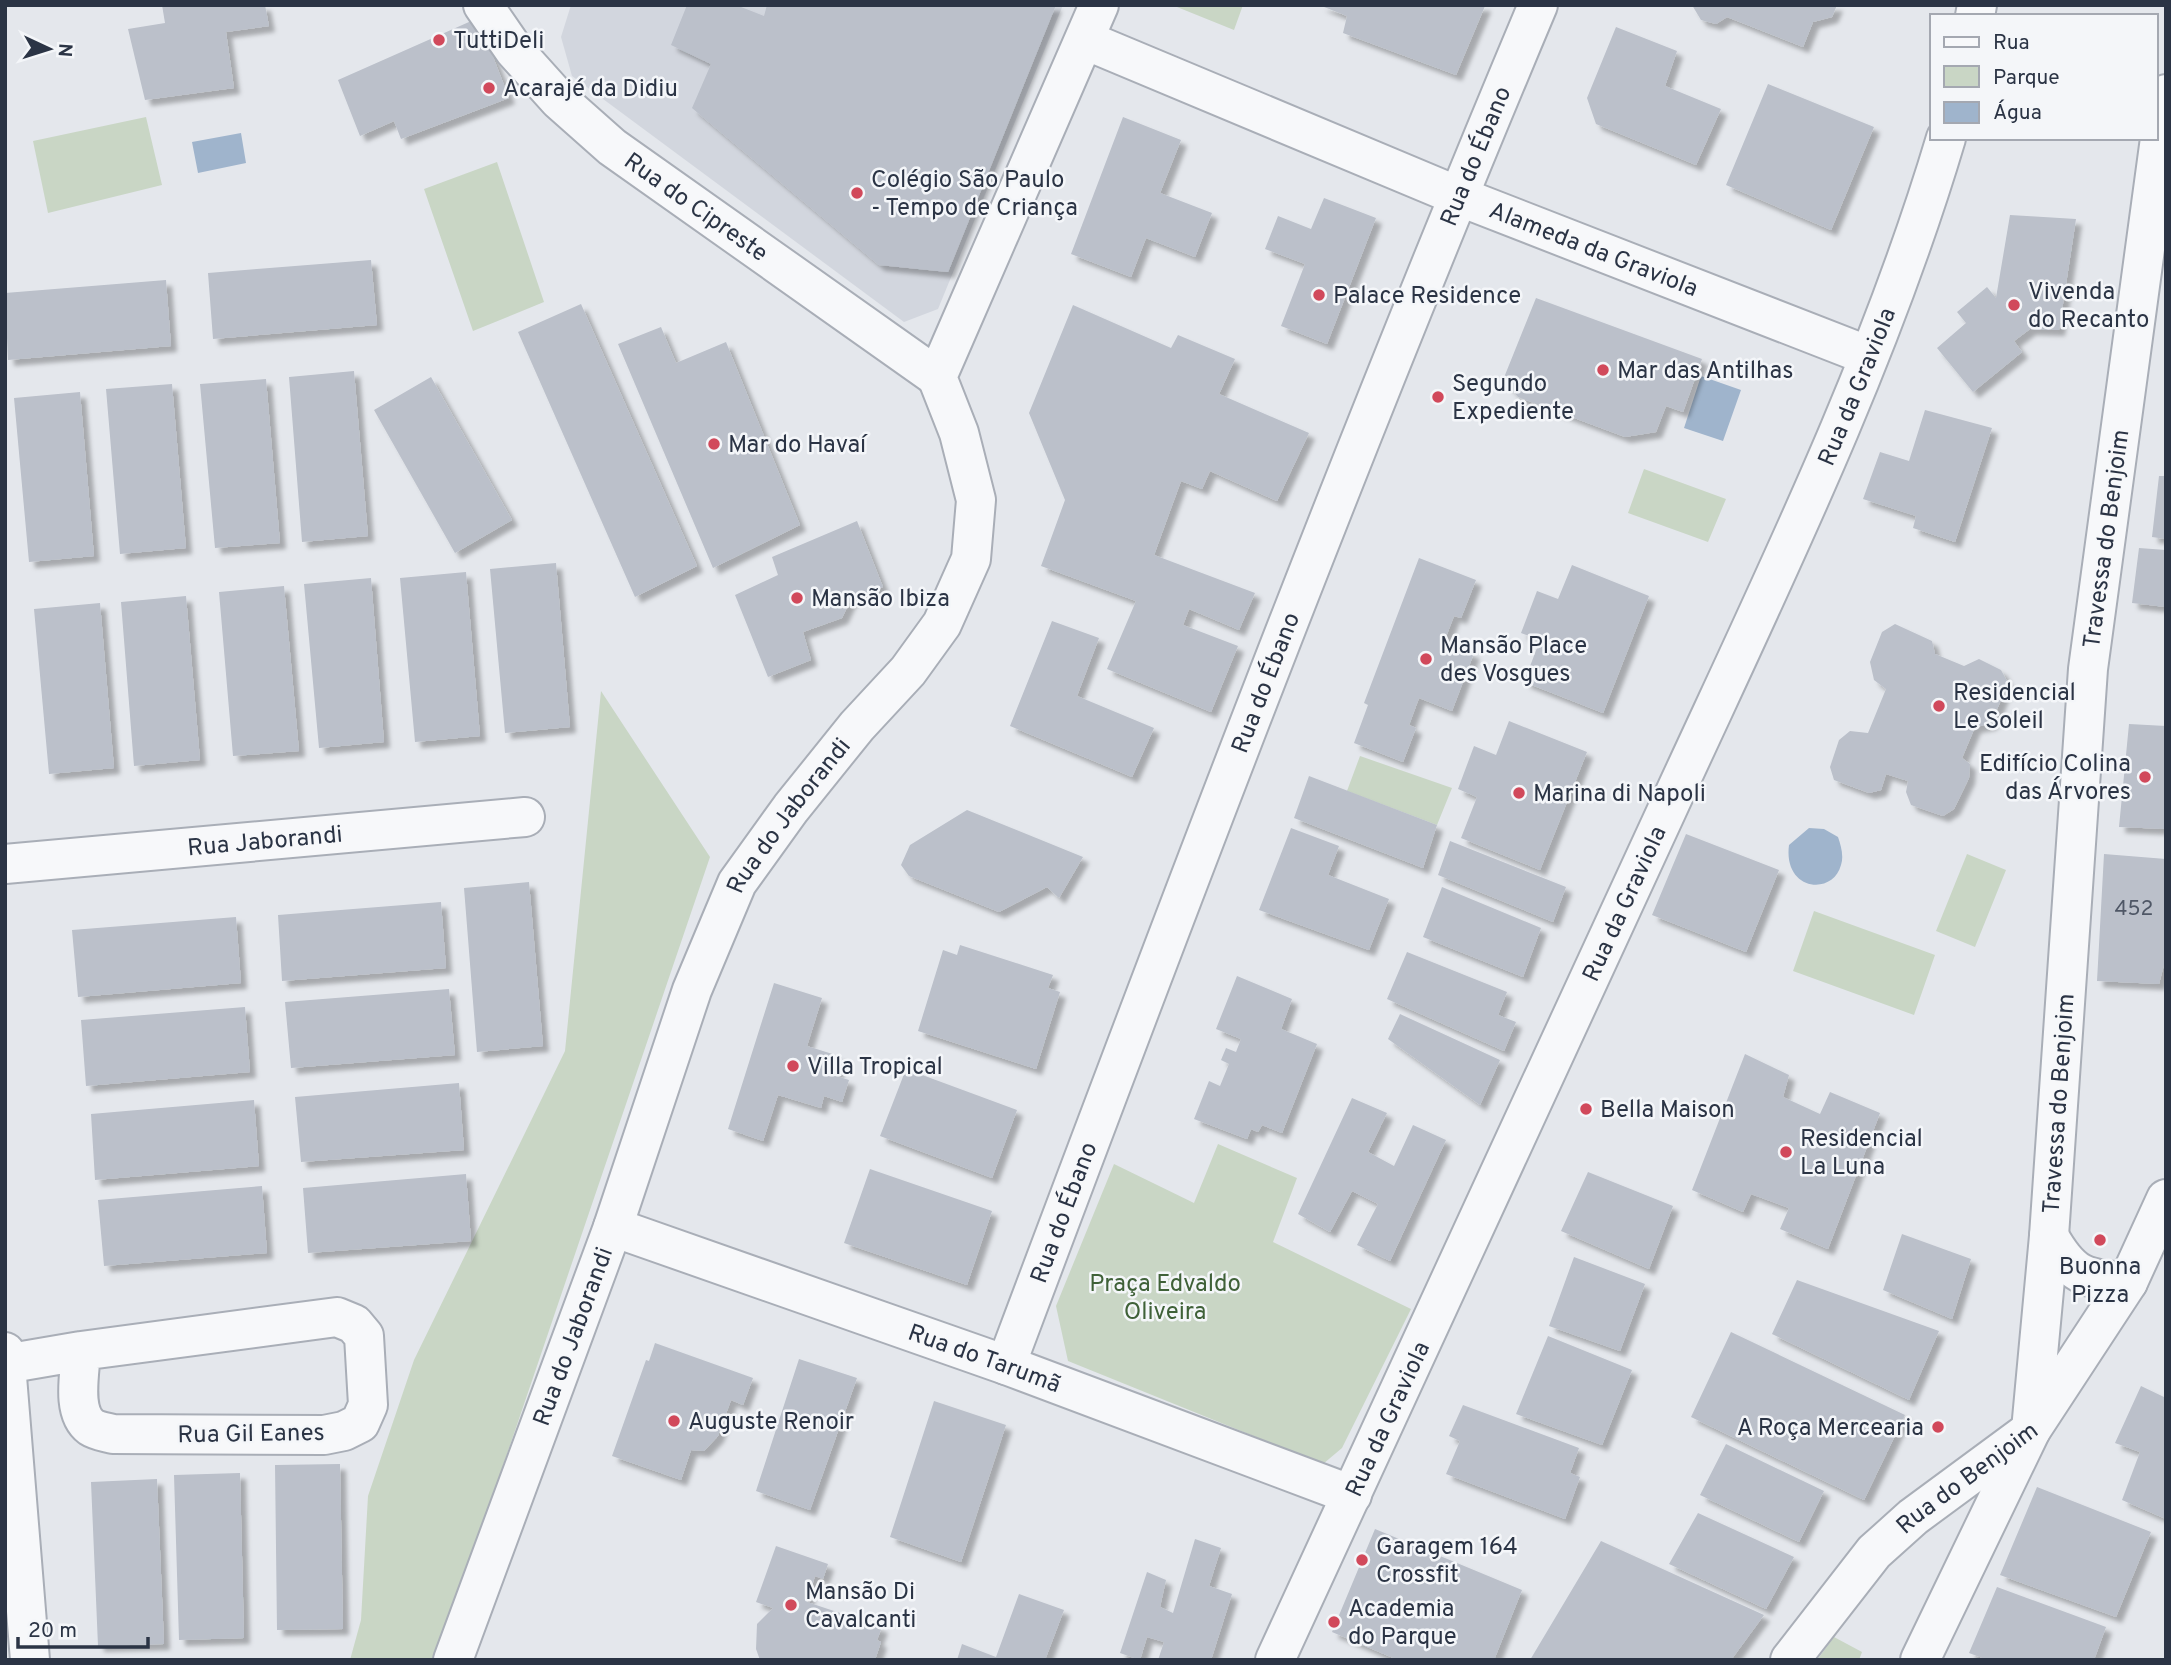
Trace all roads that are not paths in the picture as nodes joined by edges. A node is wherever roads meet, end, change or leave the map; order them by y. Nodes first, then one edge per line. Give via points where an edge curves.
1 (483, 5) edge
2 (1099, 5) edge
3 (1538, 5) edge
4 (1085, 40) junction
5 (2166, 94) edge
6 (1945, 140) edge
7 (1458, 196) junction
8 (1869, 356) junction
9 (937, 377) junction
10 (525, 817) dead end
11 (5, 864) edge
12 (2166, 1199) edge
13 (613, 1227) junction
14 (2049, 1236) junction
15 (2166, 1258) edge
16 (2128, 1282) junction
17 (80, 1351) junction
18 (5, 1352) edge
19 (6, 1364) edge
20 (1006, 1365) junction
21 (2031, 1430) junction
22 (1352, 1496) junction
23 (30, 1660) edge
24 (453, 1660) edge
25 (1275, 1660) edge
26 (1790, 1660) edge
27 (1920, 1660) edge

1 - 9 street, Rua do Cipreste via 514,50 559,100 612,147
2 - 4 street
3 - 7 street, Rua do Ébano
4 - 7 street, Alameda da Graviola
4 - 9 street
5 - 14 street, Travessa do Benjoim via 2088,669
6 - 8 street, Rua da Graviola via 1928,200
7 - 8 street, Alameda da Graviola
7 - 20 street, Rua do Ébano via 1193,864
8 - 22 street, Rua da Graviola via 1789,546
9 - 13 street, Rua do Jaborandi via 960,433 976,500 971,559 943,624 791,808 737,883 692,990
10 - 11 street, Rua Jaborandi
12 - 16 street, Rua do Benjoim
13 - 20 street, Rua do Tarumã
13 - 24 street, Rua do Jaborandi
14 - 16 street, Travessa do Benjoim via 2076,1272 2098,1281
14 - 21 street, Travessa do Benjoim
15 - 16 street, Rua do Benjoim
16 - 21 street, Rua do Benjoim
17 - 17 street, Rua Gil Eanes via 337,1317 355,1324 365,1336 368,1405 360,1423 324,1435 113,1434 92,1428 82,1417
17 - 19 street, Rua Gil Eanes
18 - 19 street
19 - 23 street
20 - 22 street, Rua do Tarumã
21 - 26 street, Rua do Benjoim via 1913,1517 1874,1552
21 - 27 street
22 - 25 street, Rua da Graviola

